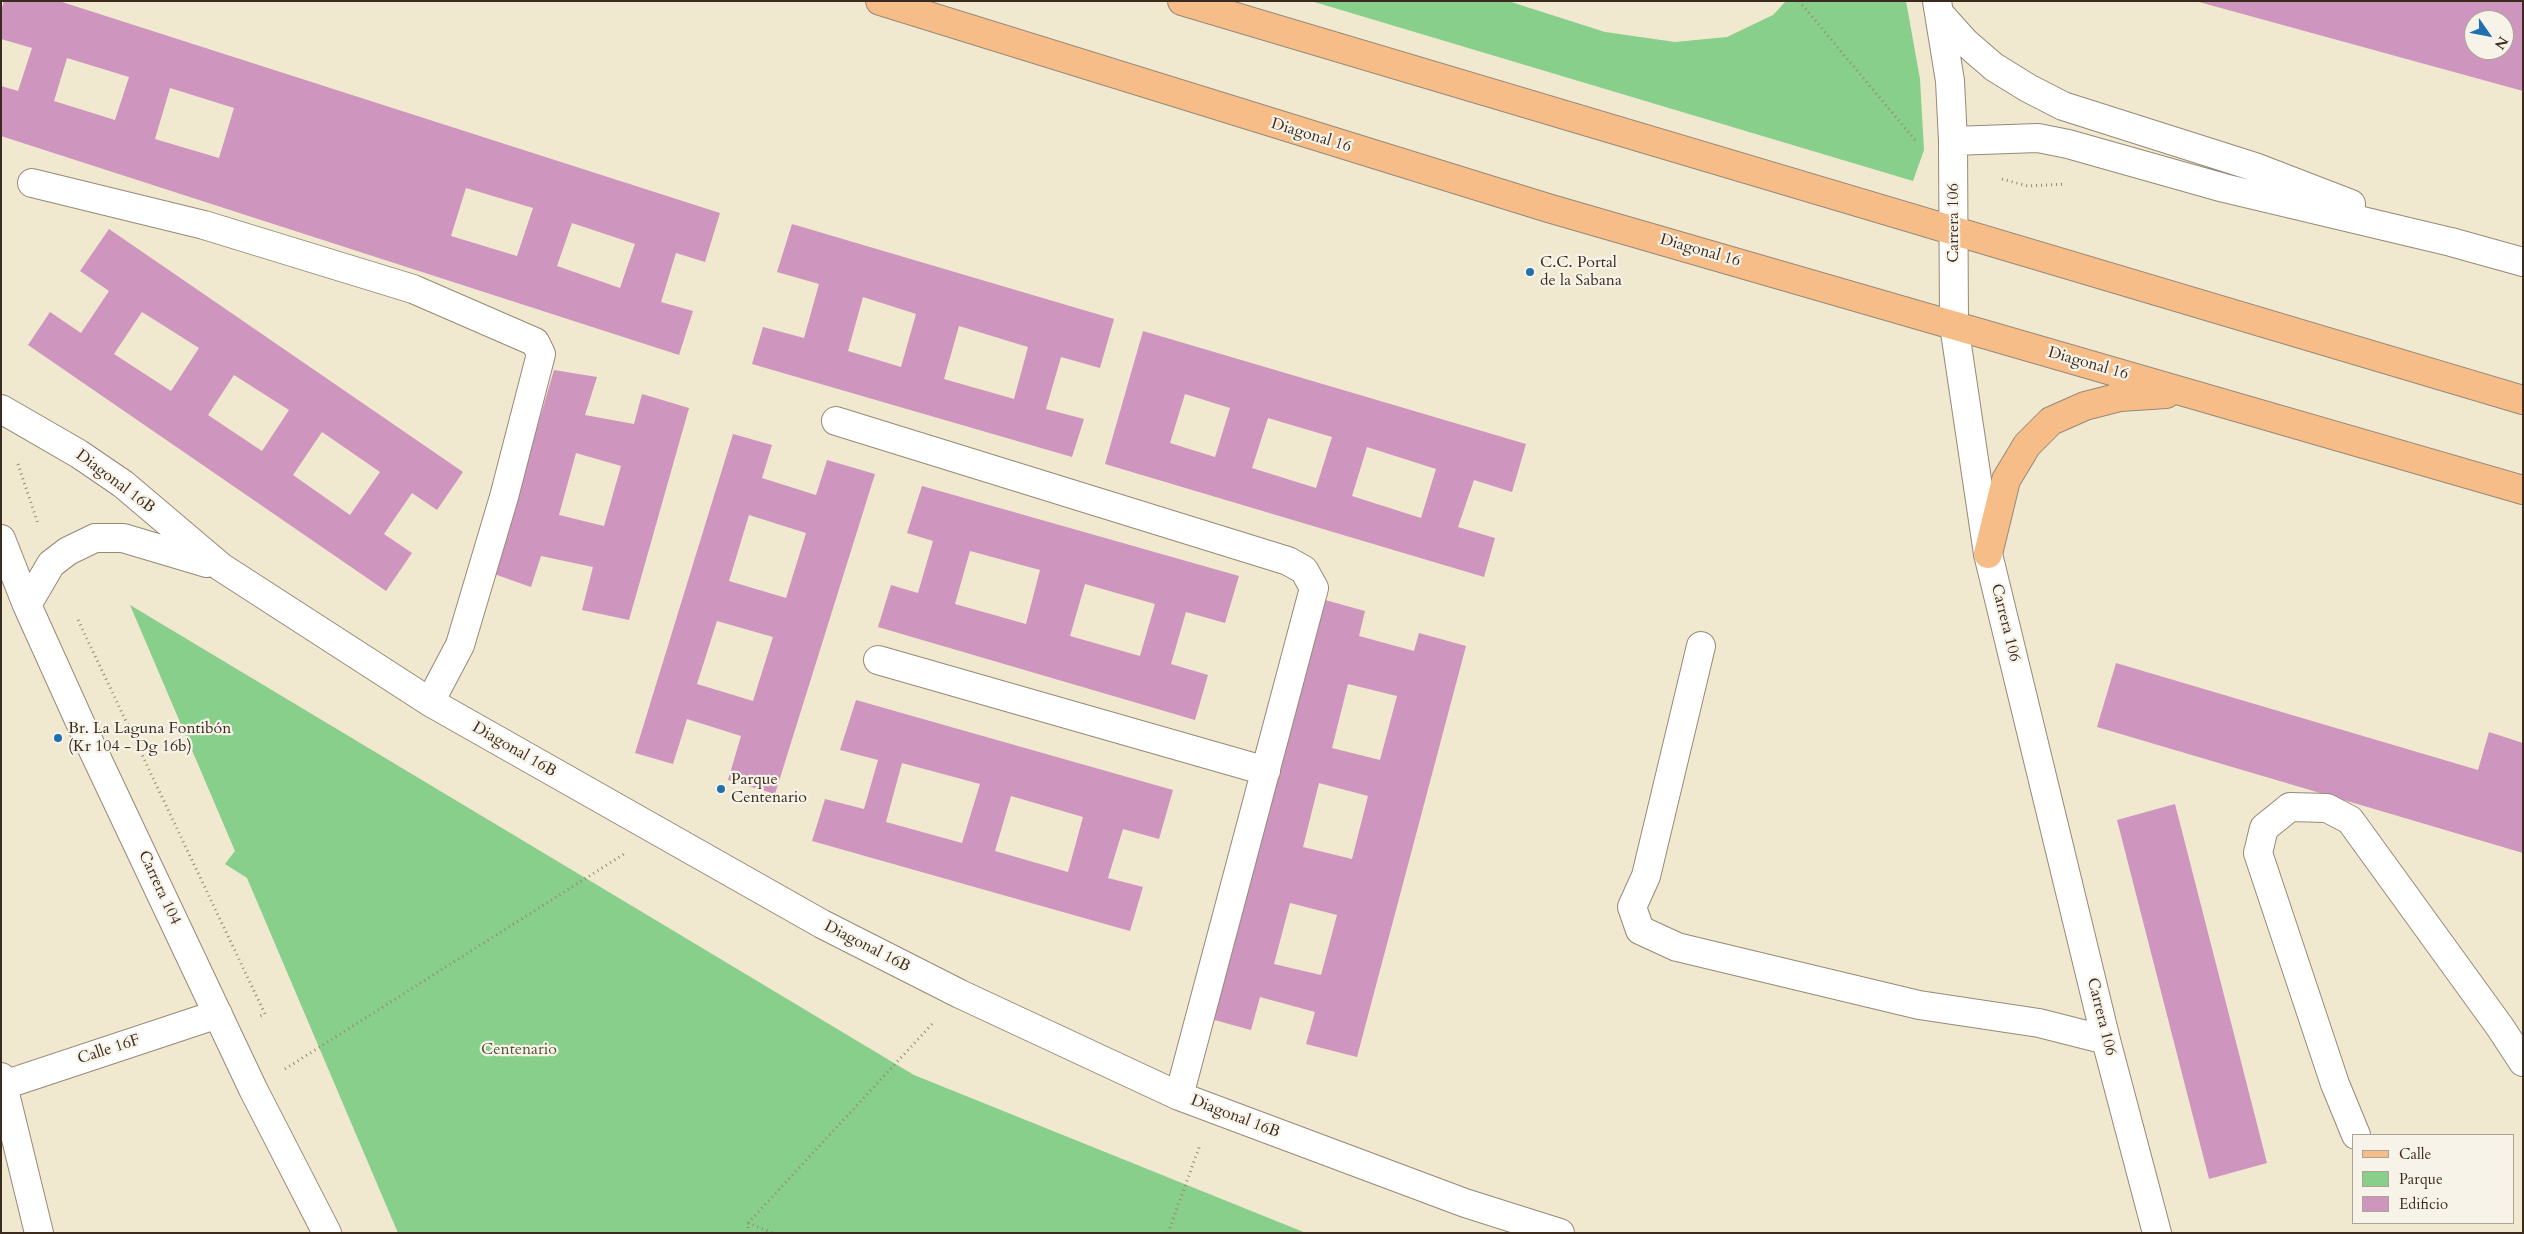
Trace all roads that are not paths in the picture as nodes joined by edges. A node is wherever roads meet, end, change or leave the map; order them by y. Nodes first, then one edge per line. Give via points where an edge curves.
1 (880, 1) edge
2 (1182, 1) edge
3 (1938, 7) edge
4 (1953, 141) junction
5 (32, 183) dead end
6 (1954, 232) junction
7 (2451, 242) junction
8 (2523, 262) edge
9 (1954, 325) junction
10 (2185, 392) junction
11 (2523, 400) edge
12 (1, 409) edge
13 (836, 421) dead end
14 (2523, 490) edge
15 (1, 538) edge
16 (1988, 554) junction
17 (220, 567) junction
18 (27, 605) junction
19 (1701, 646) dead end
20 (878, 660) dead end
21 (430, 702) junction
22 (1266, 771) junction
23 (218, 1014) junction
24 (2106, 1040) junction
25 (2523, 1062) edge
26 (2, 1083) edge
27 (1179, 1096) junction
28 (2356, 1134) edge
29 (39, 1233) edge
30 (327, 1233) edge
31 (1560, 1233) edge
32 (2157, 1233) edge

1 - 9 main road, Diagonal 16 via 1548,208
2 - 6 main road
3 - 4 street, Carrera 106 via 1950,80
3 - 7 street via 1965,42 1994,67 2063,106 2254,167
4 - 6 street, Carrera 106
4 - 7 street via 2038,138 2093,150 2224,188
5 - 21 street via 204,225 403,286 534,342 542,354 504,498 460,645
6 - 9 street, Carrera 106
6 - 11 main road
7 - 8 street
9 - 10 main road, Diagonal 16
9 - 16 street, Carrera 106
10 - 14 main road, Diagonal 16
10 - 16 main road via 2120,397 2085,406 2051,421 2027,445 2006,480
12 - 17 street, Diagonal 16B via 79,454 123,484
13 - 22 street via 1288,560 1304,570 1314,588
15 - 18 street, Carrera 104
16 - 24 street, Carrera 106
17 - 18 street, Diagonal 16B via 123,538 95,538 68,550 51,564
17 - 21 street, Diagonal 16B
18 - 23 street, Carrera 104
19 - 24 street via 1646,876 1632,907 1640,930 1677,947 1919,1005 2039,1023
20 - 22 street
21 - 27 street, Diagonal 16B via 822,924 960,994
22 - 27 street
23 - 26 street, Calle 16F
23 - 30 street, Carrera 104
24 - 32 street, Carrera 106
25 - 28 street via 2350,820 2327,808 2290,808 2264,828 2258,853 2335,1084
26 - 29 street
27 - 31 street, Diagonal 16B via 1465,1203

